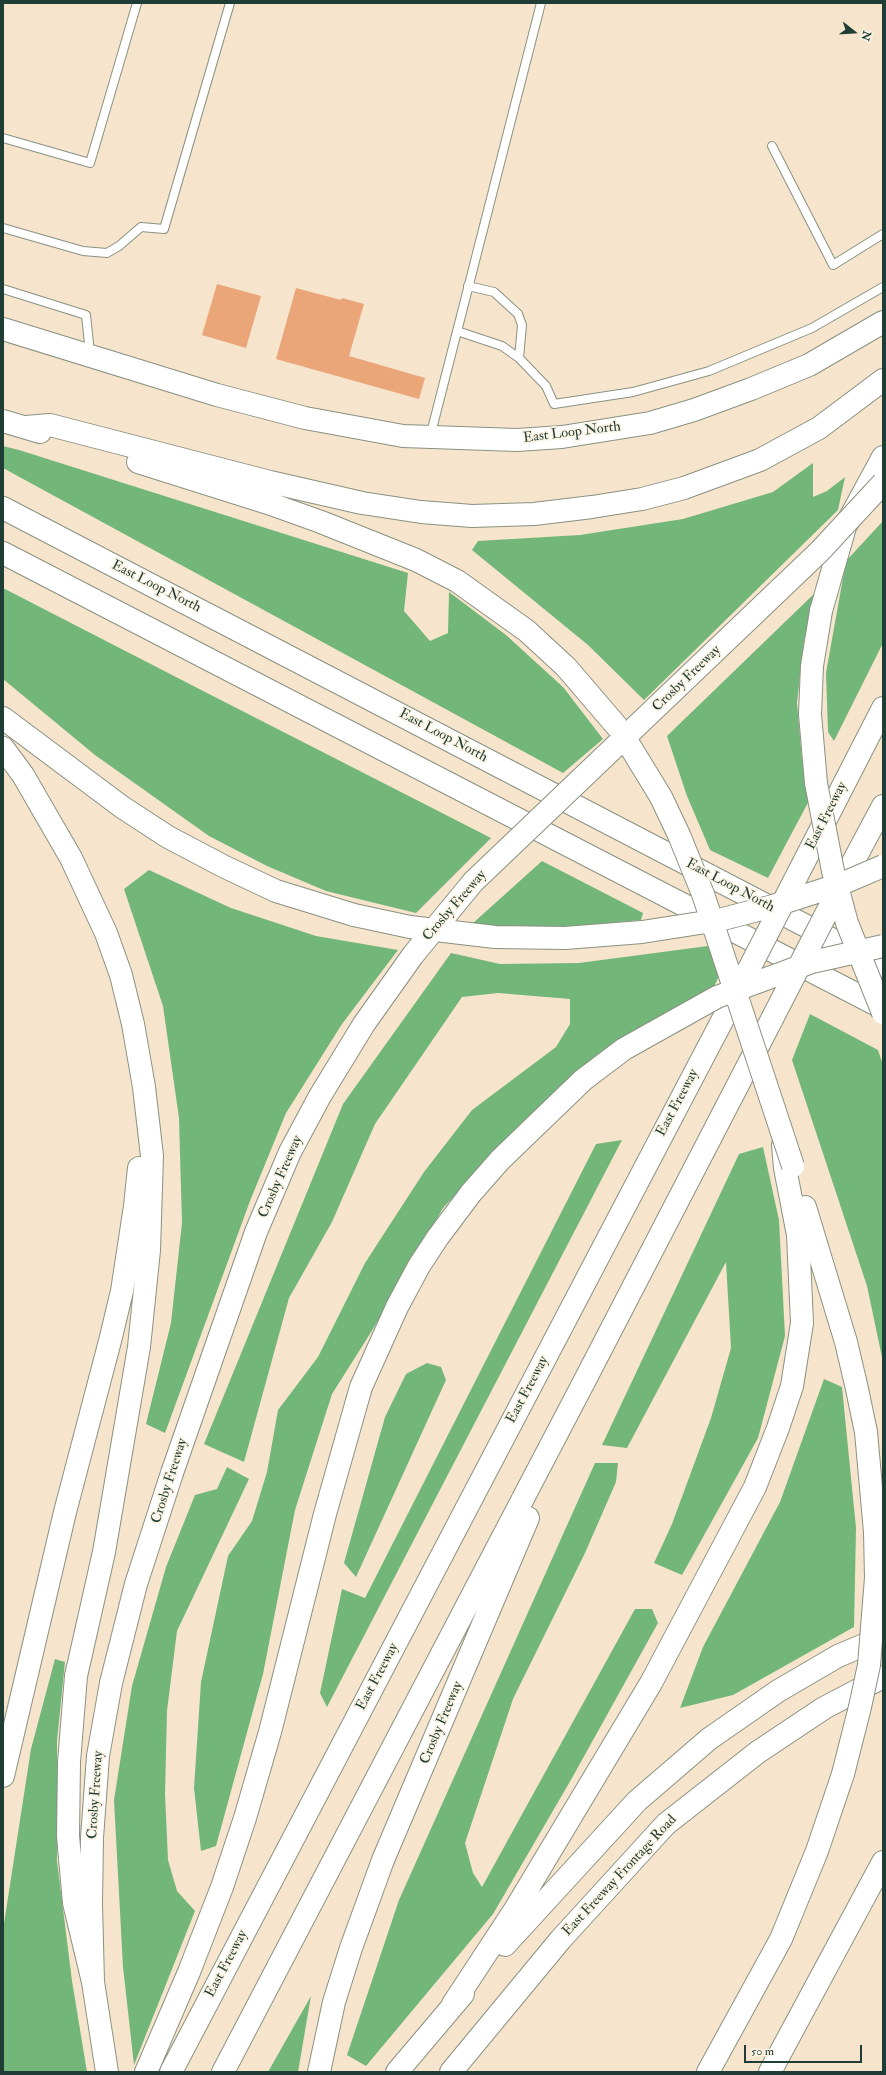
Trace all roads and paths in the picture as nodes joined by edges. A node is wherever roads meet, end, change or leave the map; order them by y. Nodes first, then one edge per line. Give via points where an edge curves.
1 (137, 3) edge
2 (230, 3) edge
3 (541, 3) edge
4 (3, 138) edge
5 (772, 146) dead end
6 (3, 228) edge
7 (883, 234) edge
8 (468, 286) junction
9 (883, 287) edge
10 (3, 289) edge
11 (883, 322) edge
12 (3, 330) edge
13 (457, 331) junction
14 (90, 356) junction
15 (518, 358) junction
16 (883, 380) edge
17 (3, 421) edge
18 (26, 427) junction
19 (430, 437) junction
20 (883, 457) edge
21 (883, 483) edge
22 (3, 508) edge
23 (3, 553) edge
24 (883, 708) edge
25 (3, 718) edge
26 (3, 748) edge
27 (883, 806) edge
28 (883, 866) edge
29 (883, 946) edge
30 (883, 966) edge
31 (883, 1008) edge
32 (883, 1013) edge
33 (133, 1024) junction
34 (789, 1167) junction
35 (585, 1380) junction
36 (883, 1637) edge
37 (883, 1677) edge
38 (3, 1776) edge
39 (883, 1862) edge
40 (82, 1904) junction
41 (453, 2004) junction
42 (107, 2072) edge
43 (146, 2072) edge
44 (171, 2072) edge
45 (223, 2072) edge
46 (319, 2072) edge
47 (397, 2072) edge
48 (451, 2072) edge
49 (708, 2072) edge
50 (770, 2072) edge

1 - 4 lane via 90,163
2 - 6 lane via 164,229 141,228 107,253 83,251
3 - 8 lane
5 - 7 lane via 833,265
8 - 13 lane
8 - 15 lane via 494,292 518,314 522,325
9 - 15 lane via 812,328 709,370 633,392 554,404 546,386
10 - 14 lane via 86,315
11 - 19 main road, East Loop North via 809,365 744,392 650,423 517,440
12 - 14 main road, East Loop North
13 - 15 lane via 502,346
13 - 19 lane
14 - 19 main road, East Loop North via 217,395 305,418 404,436
16 - 18 main road via 819,428 760,460 684,488 642,499 534,514 472,516 421,512 362,503 50,425
17 - 18 main road
18 - 34 main road, bridge via 268,503 370,541 457,581 527,631 566,667 620,730 647,772 682,842 703,894 744,1014 782,1135
20 - 32 main road, bridge via 845,528 821,611 812,666 810,714 816,783 833,871 848,924
21 - 40 main road, Crosby Freeway, bridge via 814,556 473,882 413,955 364,1024 320,1096 290,1152 256,1232 136,1584 111,1683 98,1756 92,1838
22 - 30 main road, East Loop North
23 - 31 main road
24 - 44 main road, East Freeway, bridge
25 - 28 main road, bridge via 116,802 168,837 225,867 276,890 354,915 410,927 496,937 565,938 642,932 713,921 773,906 842,884
26 - 33 main road via 23,775 71,858 106,933 121,975
27 - 35 main road, bridge
29 - 43 main road, bridge via 812,962 717,997 624,1049 583,1080 500,1160 471,1193 419,1266 397,1307 361,1387 245,1818 189,1972
33 - 38 main road via 140,1095 140,1129 135,1206 127,1261 110,1341 65,1512
33 - 40 main road via 152,1156 149,1250 139,1347 104,1552 76,1676 69,1762 68,1836
34 - 41 main road via 798,1235 802,1323 792,1386 755,1487 651,1683 512,1915
34 - 49 main road, bridge via 846,1342 866,1432 875,1532 876,1578 869,1665 843,1774 817,1852 781,1939
35 - 45 main road
35 - 46 main road, Crosby Freeway via 383,1860 334,2002
36 - 41 main road via 838,1656 778,1691 709,1739 678,1765 637,1801 599,1841
37 - 48 main road, East Freeway Frontage Road via 824,1708 758,1752 666,1824 561,1939
39 - 50 main road
40 - 42 main road
41 - 47 main road

